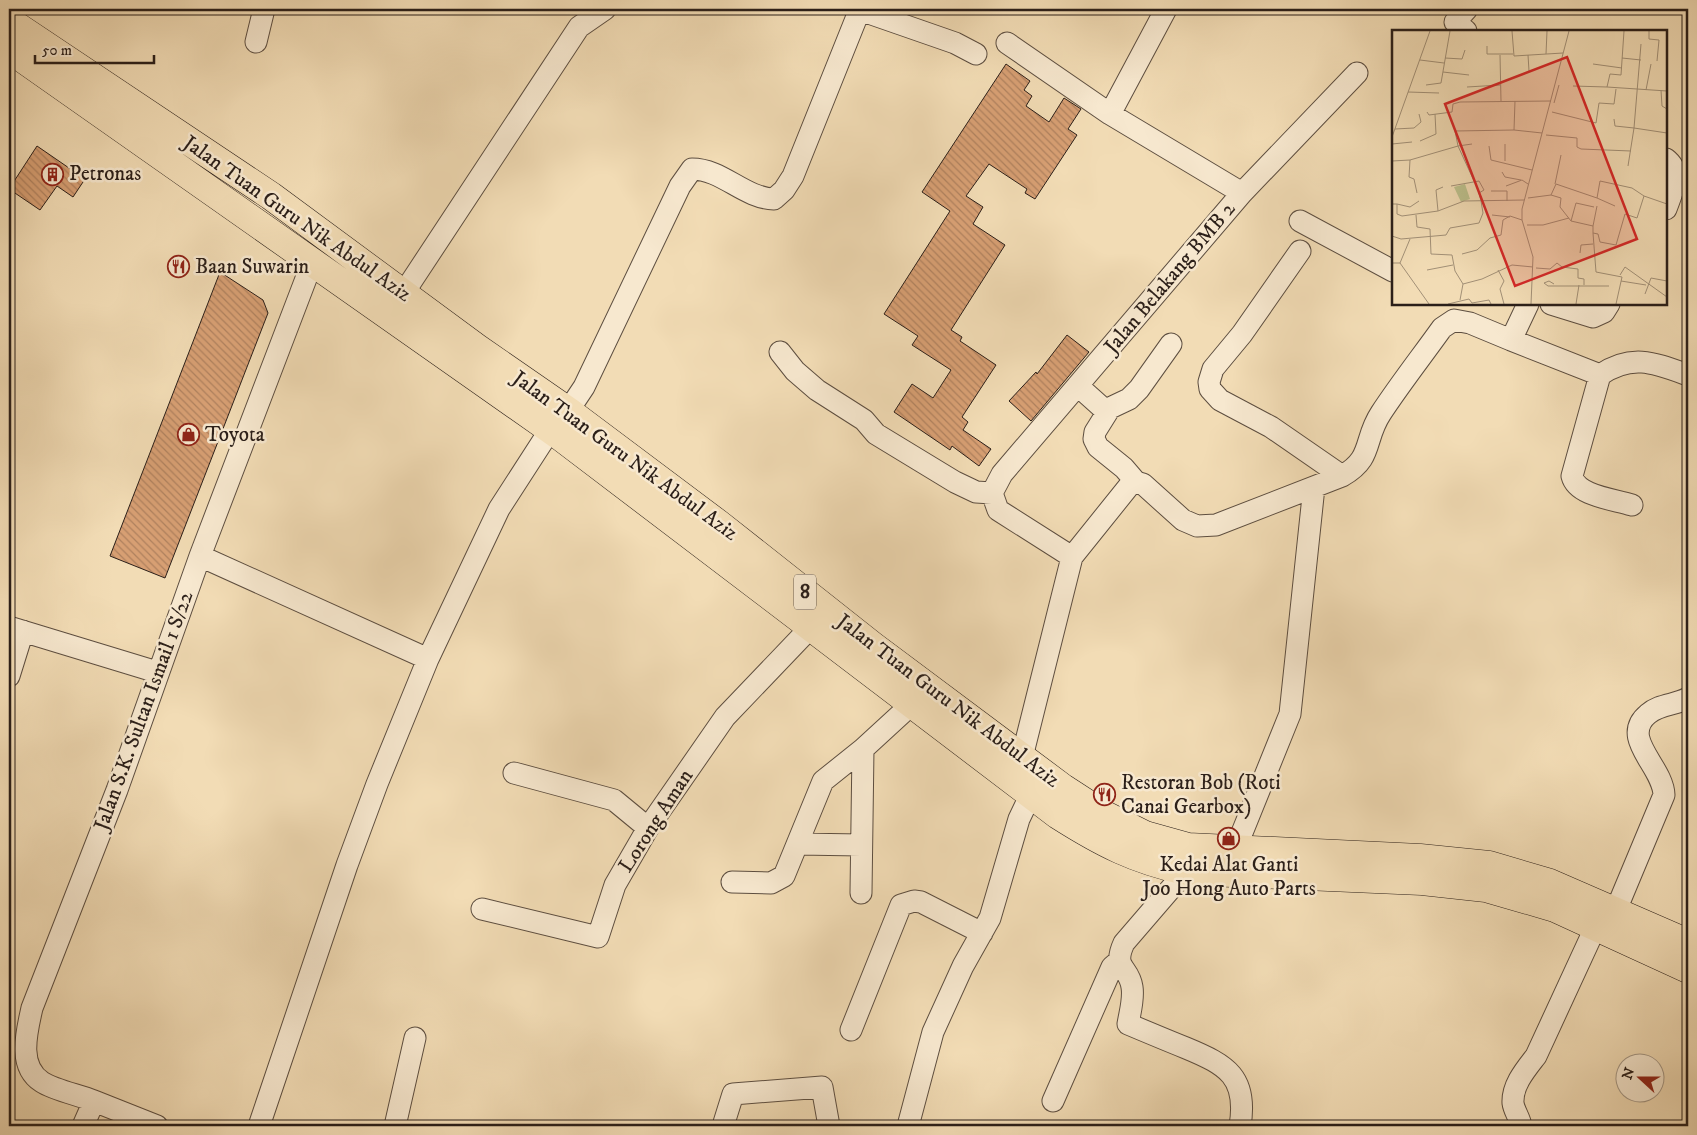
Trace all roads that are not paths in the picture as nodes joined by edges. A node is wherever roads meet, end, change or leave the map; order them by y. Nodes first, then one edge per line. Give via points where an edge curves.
1 (264, 9) edge
2 (605, 9) edge
3 (860, 9) edge
4 (1166, 9) edge
5 (1467, 9) edge
6 (9, 21) edge
7 (1465, 30) edge
8 (256, 42) dead end
9 (1007, 43) dead end
10 (9, 49) edge
11 (976, 54) dead end
12 (1357, 73) dead end
13 (1110, 114) junction
14 (1667, 160) edge
15 (1242, 193) junction
16 (284, 205) junction
17 (1667, 206) edge
18 (1300, 221) dead end
19 (271, 233) junction
20 (1300, 251) dead end
21 (312, 263) junction
22 (1392, 270) edge
23 (403, 294) junction
24 (1528, 305) edge
25 (1554, 305) edge
26 (1608, 305) edge
27 (1452, 312) edge
28 (1511, 340) junction
29 (1171, 344) dead end
30 (780, 352) dead end
31 (1600, 375) junction
32 (1688, 375) edge
33 (1078, 386) junction
34 (1107, 412) junction
35 (559, 420) junction
36 (1342, 476) junction
37 (1136, 482) junction
38 (1314, 487) junction
39 (992, 493) junction
40 (1632, 505) dead end
41 (714, 537) junction
42 (200, 556) junction
43 (1072, 557) junction
44 (812, 628) junction
45 (16, 629) edge
46 (428, 659) junction
47 (157, 672) junction
48 (9, 676) edge
49 (1688, 698) edge
50 (912, 704) junction
51 (863, 749) junction
52 (1022, 757) junction
53 (514, 773) dead end
54 (1031, 794) junction
55 (648, 828) junction
56 (798, 844) junction
57 (862, 845) junction
58 (1235, 850) junction
59 (1186, 871) junction
60 (732, 882) dead end
61 (861, 893) dead end
62 (482, 909) dead end
63 (1606, 918) junction
64 (982, 933) junction
65 (1688, 943) edge
66 (1119, 961) junction
67 (1688, 968) edge
68 (851, 1030) dead end
69 (415, 1038) dead end
70 (94, 1101) junction
71 (1053, 1101) dead end
72 (83, 1126) edge
73 (157, 1126) edge
74 (259, 1126) edge
75 (395, 1126) edge
76 (723, 1126) edge
77 (828, 1126) edge
78 (908, 1126) edge
79 (1240, 1126) edge
80 (1521, 1126) edge

1 - 8 street
2 - 23 street via 579,27
3 - 11 street via 955,43
3 - 35 street via 793,176 784,190 774,199 763,198 710,172 692,169 680,186 584,387
4 - 13 street
5 - 7 street via 1455,22
6 - 16 main road, Jalan Tuan Guru Nik Abdul Aziz / 8
9 - 13 street, Jalan Belakang BMB 2
10 - 19 main road, Jalan Tuan Guru Nik Abdul Aziz / 8
12 - 15 street
13 - 15 street, Jalan Belakang BMB 2
14 - 17 street via 1676,176
15 - 33 street, Jalan Belakang BMB 2
16 - 19 main road
16 - 23 main road, Jalan Tuan Guru Nik Abdul Aziz / 8
18 - 22 street
19 - 21 main road, Jalan Tuan Guru Nik Abdul Aziz / 8
20 - 36 street via 1242,334 1213,369 1209,382 1214,395 1220,400 1270,427
21 - 35 main road, Jalan Tuan Guru Nik Abdul Aziz / 8
21 - 42 street, Jalan S.K. Sultan Ismail 1 S/22
23 - 35 main road, Jalan Tuan Guru Nik Abdul Aziz / 8
24 - 28 street
25 - 26 street via 1593,317 1604,312
27 - 28 street
27 - 36 street via 1380,414 1363,460 1357,468
28 - 31 street
29 - 34 street via 1133,396
30 - 39 street via 795,371 817,390 864,420 876,434 955,482 976,492
31 - 32 street via 1616,364 1638,360
31 - 40 street via 1573,482 1583,490
33 - 34 street
33 - 39 street, Jalan Belakang BMB 2 via 1002,474
34 - 37 street via 1095,432 1096,444
35 - 41 main road, Jalan Tuan Guru Nik Abdul Aziz / 8
35 - 46 street via 499,509
36 - 38 street
37 - 38 street via 1143,484 1183,520 1197,526 1216,525
37 - 43 street via 1129,486
38 - 58 street via 1290,714
39 - 43 street via 998,510
41 - 44 main road, Jalan Tuan Guru Nik Abdul Aziz / 8
41 - 52 main road, Jalan Tuan Guru Nik Abdul Aziz / 8 via 874,646
42 - 46 street
42 - 47 street, Jalan S.K. Sultan Ismail 1 S/22
43 - 52 street
44 - 50 main road, Jalan Tuan Guru Nik Abdul Aziz / 8
44 - 55 street, Lorong Aman via 725,717
45 - 47 street
45 - 48 street
46 - 74 street via 350,856
47 - 70 street, Jalan S.K. Sultan Ismail 1 S/22 via 117,790 32,1008 26,1034 26,1056 41,1082
49 - 63 street via 1655,709 1640,724 1637,736 1640,745 1660,776 1664,795
50 - 51 street
50 - 54 main road, Jalan Tuan Guru Nik Abdul Aziz / 8
51 - 56 street via 823,781
51 - 57 street
52 - 58 main road, Jalan Tuan Guru Nik Abdul Aziz / 8 via 1102,814 1145,835 1188,847
53 - 55 street via 614,800
54 - 59 main road, Jalan Tuan Guru Nik Abdul Aziz / 8 via 1084,831 1126,854
54 - 64 street via 1019,819 990,918
55 - 62 street, Lorong Aman via 615,885 598,937
56 - 57 street
56 - 60 street via 781,880 771,883
57 - 61 street
58 - 63 main road, Jalan Tuan Guru Nik Abdul Aziz / 8 via 1420,858 1489,865 1550,883
59 - 63 main road, Jalan Tuan Guru Nik Abdul Aziz / 8 via 1422,881 1486,888 1555,908
59 - 66 street via 1124,943 1118,955
63 - 65 main road, Jalan Tuan Guru Nik Abdul Aziz / 8
63 - 67 main road, Jalan Tuan Guru Nik Abdul Aziz / 8
63 - 80 street via 1536,1056 1515,1089 1513,1104
64 - 68 street via 921,902 901,906
64 - 78 street via 932,1032
66 - 71 street via 1112,967
66 - 79 street via 1132,986 1128,1024 1211,1058 1226,1068 1241,1092
69 - 75 street
70 - 72 street
70 - 73 street, Jalan S.K. Sultan Ismail 1 S/22
76 - 77 street via 733,1094 822,1087

